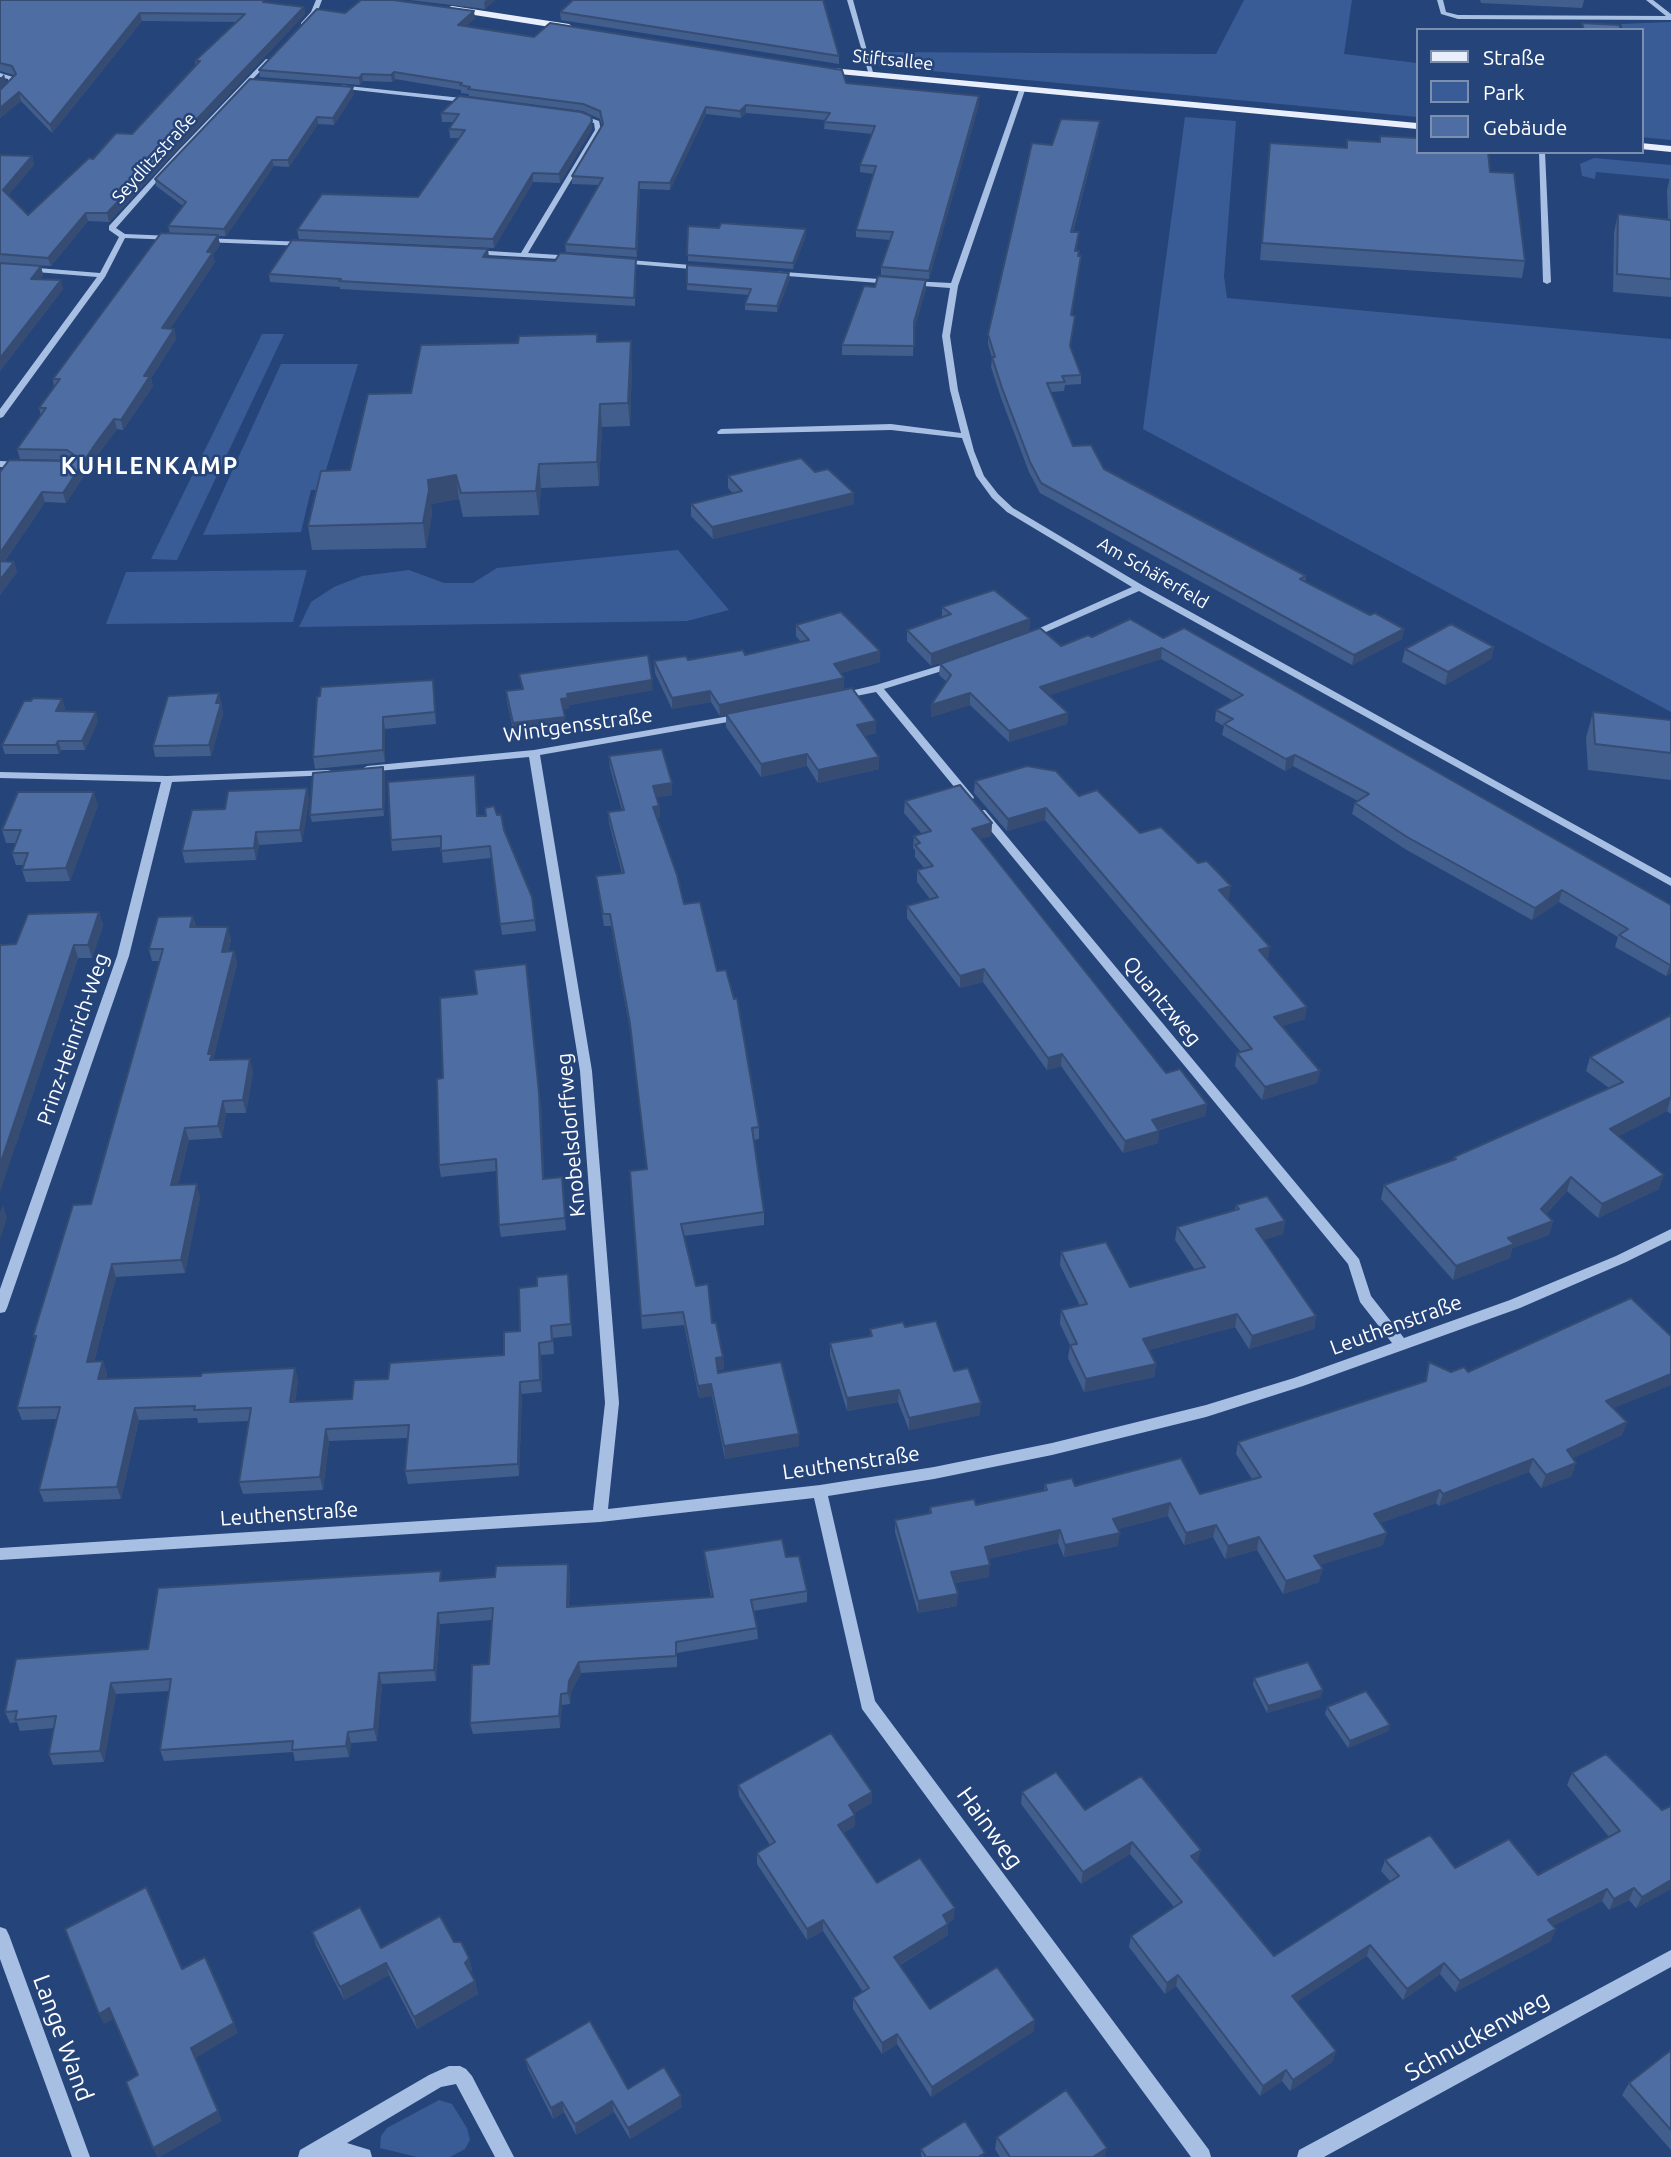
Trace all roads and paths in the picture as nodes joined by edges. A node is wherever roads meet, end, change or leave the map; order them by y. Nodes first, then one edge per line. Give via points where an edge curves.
1 (319, 0) edge
2 (850, 0) edge
3 (1440, 0) edge
4 (1649, 0) edge
5 (445, 9) edge
6 (1671, 18) edge
7 (1532, 19) junction
8 (1534, 28) edge
9 (584, 30) edge
10 (295, 32) edge
11 (276, 51) edge
12 (808, 68) edge
13 (0, 75) edge
14 (872, 75) junction
15 (248, 80) junction
16 (261, 82) edge
17 (335, 87) edge
18 (1022, 90) junction
19 (0, 96) edge
20 (480, 102) edge
21 (570, 114) edge
22 (1416, 126) edge
23 (1643, 146) edge
24 (1671, 149) edge
25 (1542, 154) edge
26 (123, 236) junction
27 (179, 239) edge
28 (192, 239) edge
29 (317, 245) edge
30 (469, 251) edge
31 (524, 254) junction
32 (580, 258) edge
33 (607, 260) edge
34 (0, 267) edge
35 (718, 269) edge
36 (760, 272) edge
37 (102, 275) junction
38 (1547, 282) dead end
39 (954, 286) junction
40 (0, 415) edge
41 (721, 432) dead end
42 (966, 436) junction
43 (0, 464) edge
44 (35, 465) edge
45 (1139, 587) junction
46 (1016, 641) edge
47 (968, 660) edge
48 (878, 688) junction
49 (824, 699) edge
50 (756, 714) edge
51 (534, 753) junction
52 (349, 771) edge
53 (336, 772) edge
54 (0, 775) edge
55 (167, 779) junction
56 (1671, 883) edge
57 (1671, 1234) edge
58 (0, 1308) edge
59 (1402, 1346) junction
60 (820, 1491) junction
61 (600, 1516) junction
62 (0, 1554) edge
63 (0, 1935) edge
64 (1671, 1958) edge
65 (312, 2154) edge
66 (81, 2157) edge
67 (363, 2157) edge
68 (505, 2157) edge
69 (1202, 2157) edge
70 (1306, 2157) edge

1 - 10 street via 314,13
2 - 14 street
3 - 7 street via 1443,13 1450,16
4 - 6 street
5 - 9 main road
6 - 7 street
7 - 8 street
11 - 15 street, Seydlitzstraße
12 - 14 main road, Stiftsallee
13 - 19 street via 11,78 12,83
14 - 18 main road, Stiftsallee
15 - 16 street
15 - 26 street, Seydlitzstraße via 112,228
17 - 20 street
18 - 22 main road, Stiftsallee
18 - 39 street, Am Schäferfeld
21 - 31 street via 597,122 597,130
23 - 24 main road
25 - 38 street
26 - 27 street
26 - 37 street, Seydlitzstraße
28 - 29 street
30 - 31 street
31 - 32 street
33 - 35 street
34 - 37 street
36 - 39 street
37 - 40 street, Seydlitzstraße
39 - 42 street, Am Schäferfeld via 947,359
41 - 42 street via 882,427
42 - 45 street, Am Schäferfeld via 981,475 1010,510
43 - 44 street
45 - 46 street
45 - 56 street, Am Schäferfeld
47 - 48 street
48 - 49 street
48 - 59 street, Quantzweg via 1354,1262 1365,1298
50 - 51 street, Wintgensstraße
51 - 52 street, Wintgensstraße
51 - 61 street, Knobelsdorffweg via 586,1071 612,1403
53 - 55 street
54 - 55 street
55 - 58 street, Prinz-Heinrich-Weg via 123,956
57 - 59 street, Leuthenstraße via 1527,1299
59 - 60 street, Leuthenstraße via 1206,1411 934,1473
60 - 61 street, Leuthenstraße
60 - 69 street, Hainweg via 868,1704
61 - 62 street, Leuthenstraße
63 - 66 street, Lange Wand
64 - 70 street, Schnuckenweg
65 - 67 street via 338,2150
65 - 68 street via 435,2081 460,2075

